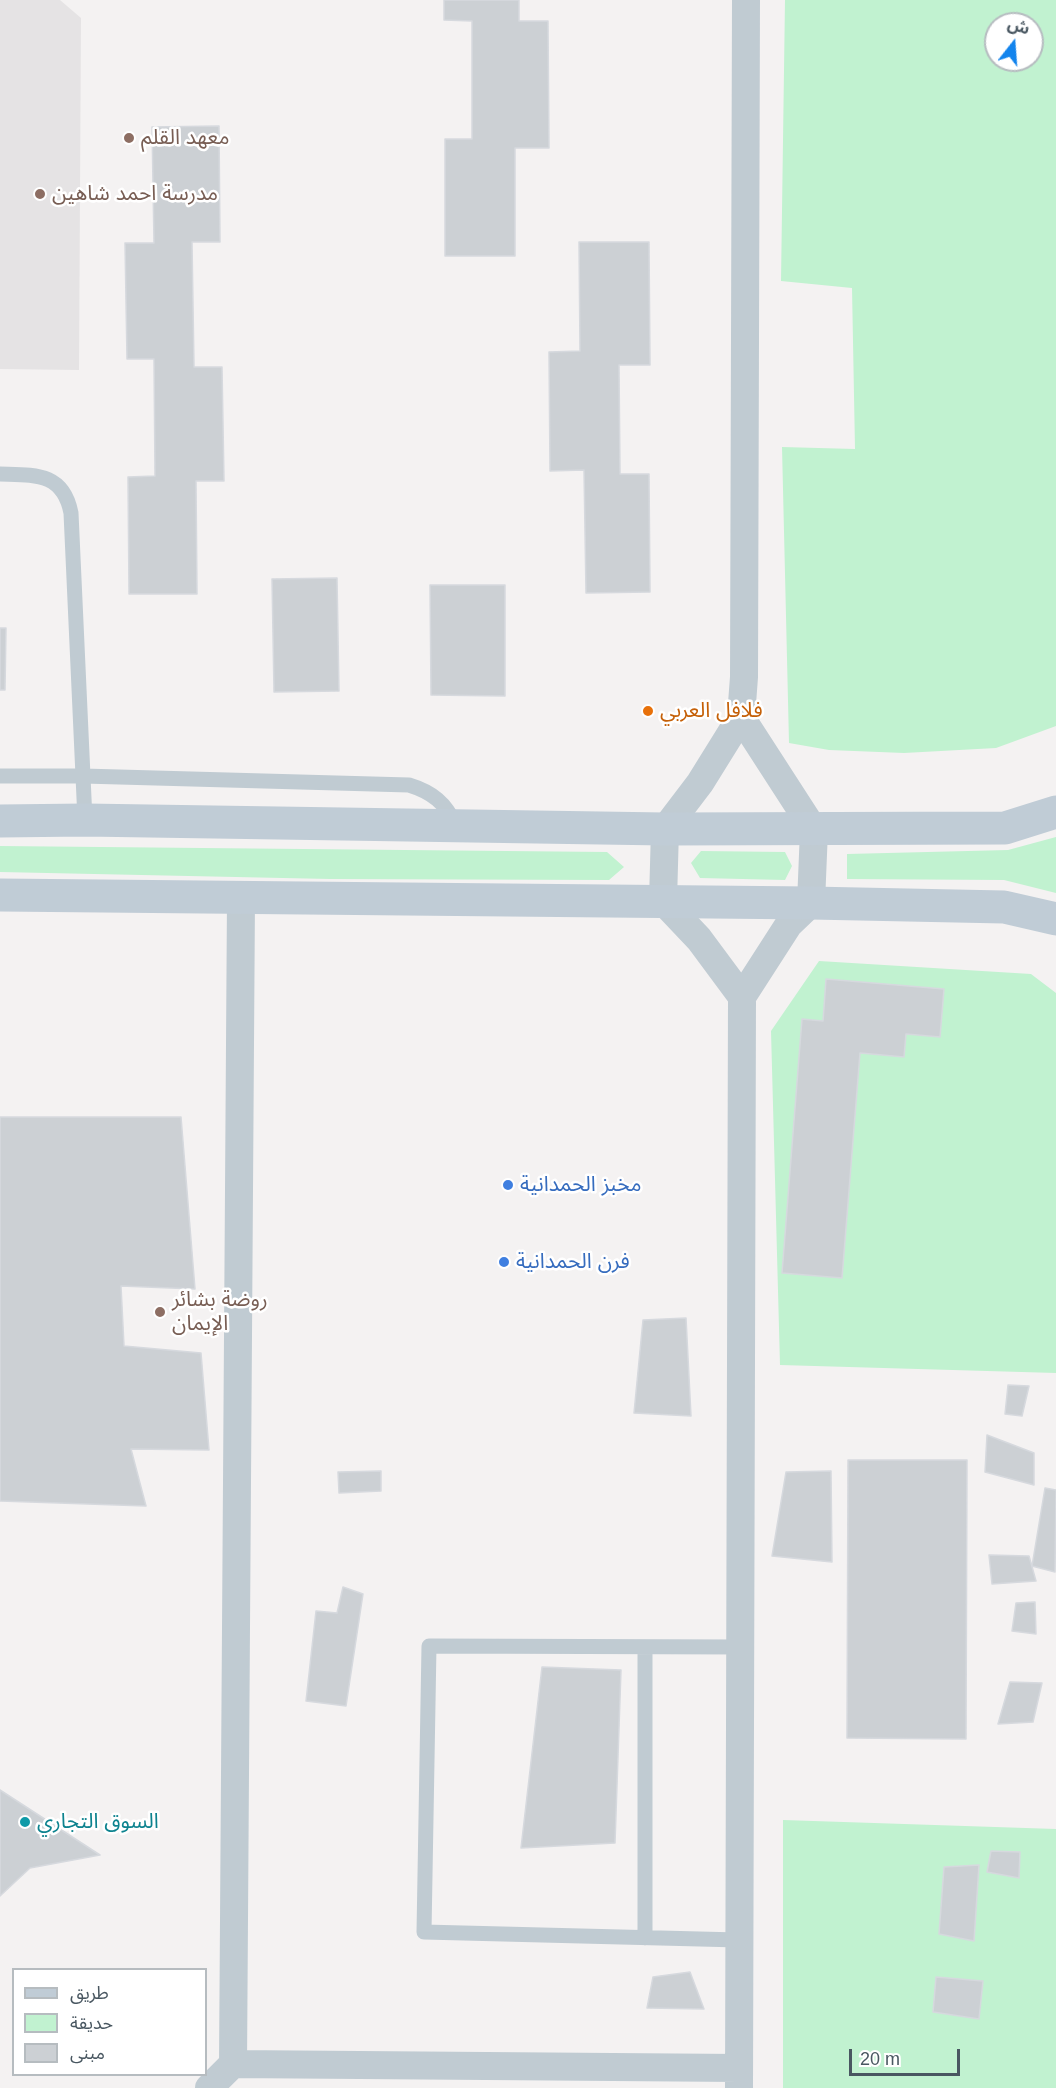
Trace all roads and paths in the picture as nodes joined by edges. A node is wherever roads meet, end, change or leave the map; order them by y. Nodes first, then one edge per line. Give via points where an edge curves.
1 (746, 0) edge
2 (0, 474) edge
3 (741, 717) junction
4 (0, 776) edge
5 (83, 776) junction
6 (1056, 812) edge
7 (0, 820) edge
8 (85, 820) junction
9 (456, 825) junction
10 (665, 829) junction
11 (814, 830) junction
12 (0, 895) edge
13 (241, 898) junction
14 (663, 901) junction
15 (811, 903) junction
16 (1056, 919) edge
17 (742, 997) junction
18 (645, 1647) junction
19 (741, 1647) junction
20 (645, 1938) junction
21 (739, 1940) junction
22 (233, 2064) junction
23 (739, 2078) edge
24 (209, 2088) edge

1 - 3 street
2 - 5 lane via 49,479 65,493 69,503
3 - 10 street via 700,783
3 - 11 street
4 - 5 lane
5 - 8 lane
5 - 9 lane via 409,785 440,801
6 - 11 main road via 1005,828
7 - 8 main road
8 - 9 main road
9 - 10 main road
10 - 11 main road
10 - 14 street
11 - 15 street
12 - 13 main road
13 - 14 main road
13 - 22 street
14 - 15 main road
14 - 17 street via 699,939
15 - 16 main road via 1004,907
15 - 17 street via 789,924
17 - 19 street
18 - 19 lane
18 - 20 lane
18 - 20 lane via 429,1646 424,1932
19 - 21 street
20 - 21 lane
21 - 23 street
22 - 23 street
22 - 24 street

